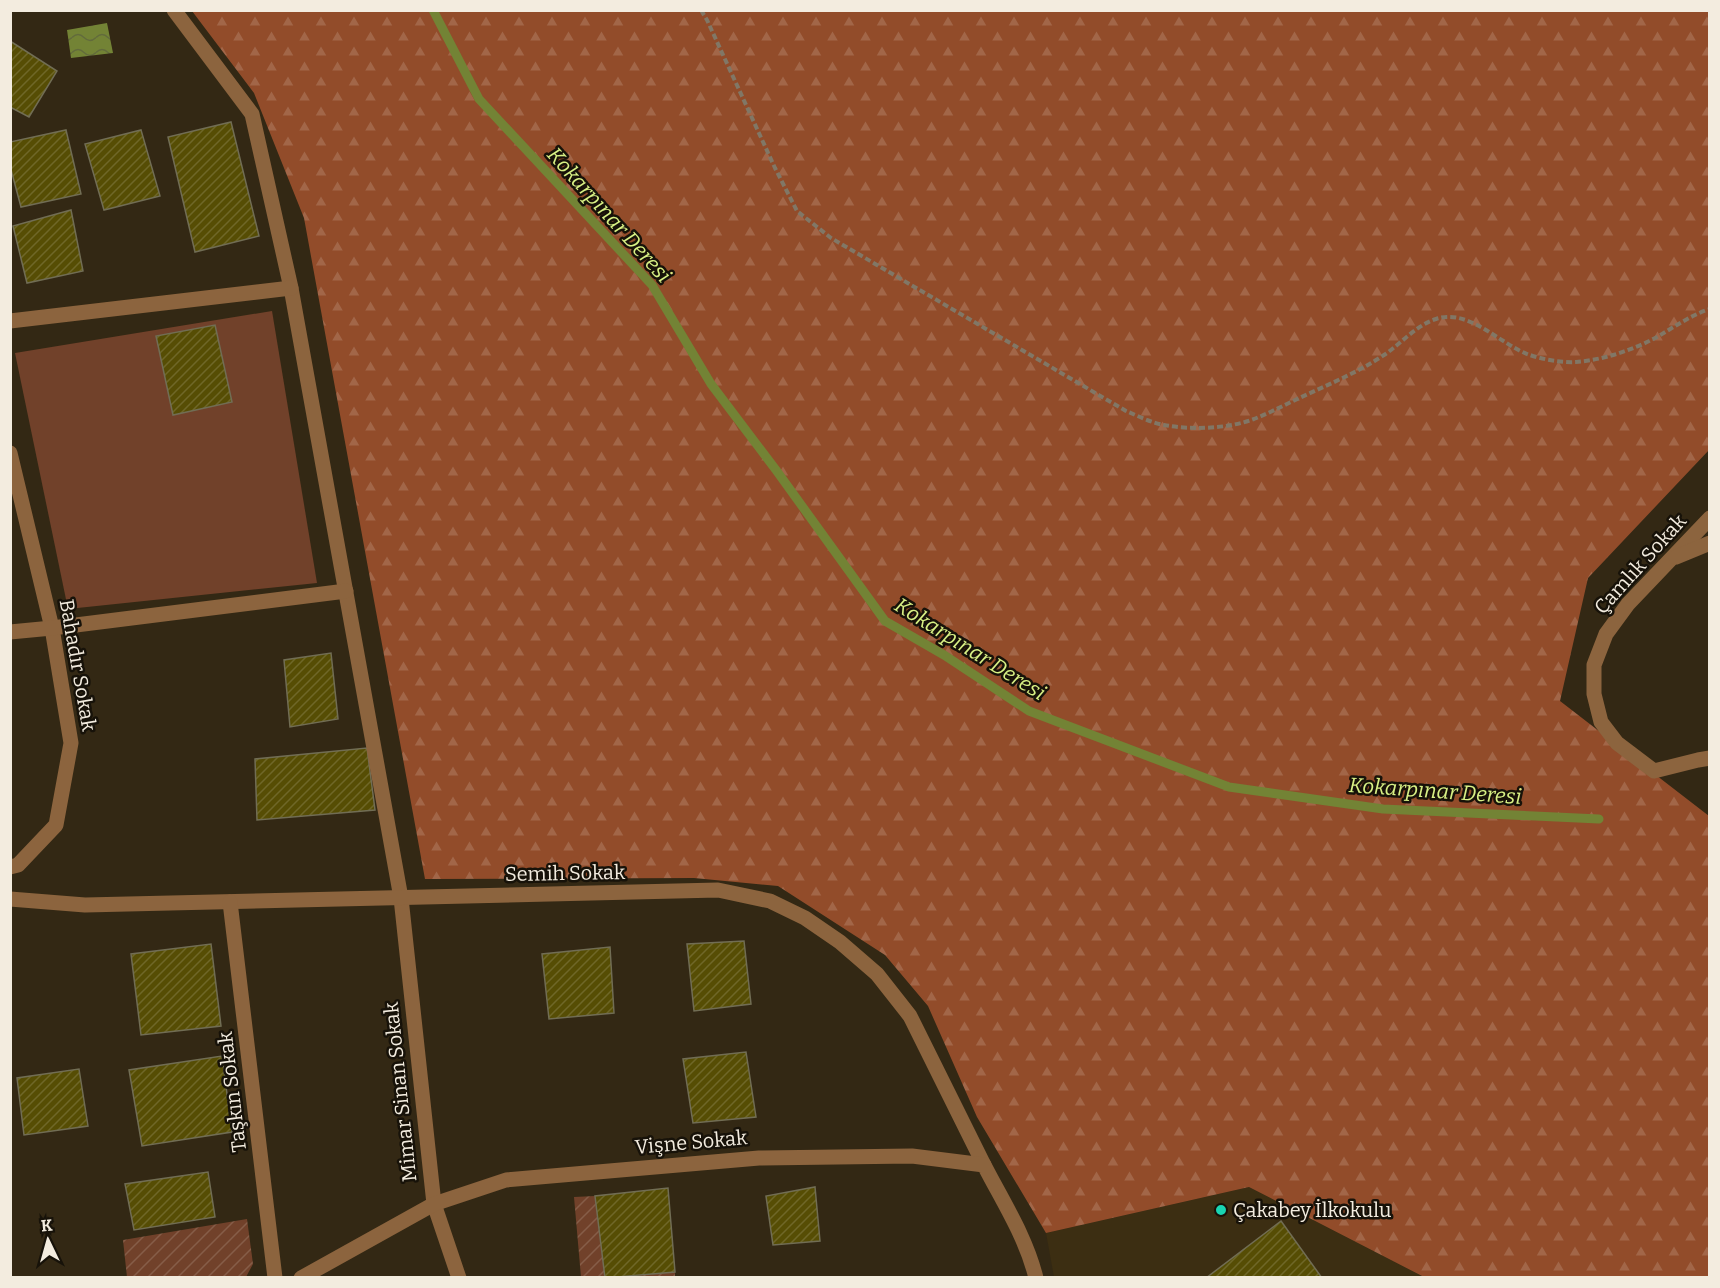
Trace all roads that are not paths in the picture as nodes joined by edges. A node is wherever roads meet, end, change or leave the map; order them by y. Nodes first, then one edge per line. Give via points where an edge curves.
1 (174, 10) edge
2 (291, 288) junction
3 (10, 321) edge
4 (10, 453) edge
5 (1710, 518) edge
6 (1710, 543) edge
7 (1671, 559) junction
8 (346, 591) junction
9 (52, 628) junction
10 (10, 632) edge
11 (1710, 758) edge
12 (10, 867) edge
13 (401, 898) junction
14 (10, 899) edge
15 (230, 902) junction
16 (984, 1165) junction
17 (434, 1204) junction
18 (275, 1278) edge
19 (301, 1278) edge
20 (459, 1278) edge
21 (1036, 1278) edge

1 - 2 street, Mimar Sinan Sokak via 252,114
2 - 3 street
2 - 8 street, Mimar Sinan Sokak
4 - 9 street, Bahadır Sokak
5 - 7 street, Çamlık Sokak
6 - 7 street
7 - 11 street, Çamlık Sokak via 1628,604 1606,634 1594,665 1594,694 1601,722 1617,743 1654,771
8 - 9 street
8 - 13 street, Mimar Sinan Sokak
9 - 10 street
9 - 12 street, Bahadır Sokak via 71,743 56,825 18,865
13 - 15 street, Semih Sokak
13 - 16 street, Semih Sokak via 718,890 770,902 805,918 877,974 910,1016
13 - 17 street, Mimar Sinan Sokak
14 - 15 street, Semih Sokak via 85,905
15 - 18 street, Taşkın Sokak
16 - 17 street, Vişne Sokak via 912,1156 759,1158 506,1180
16 - 21 street via 1021,1235
17 - 19 street, Vişne Sokak
17 - 20 street, Mimar Sinan Sokak

